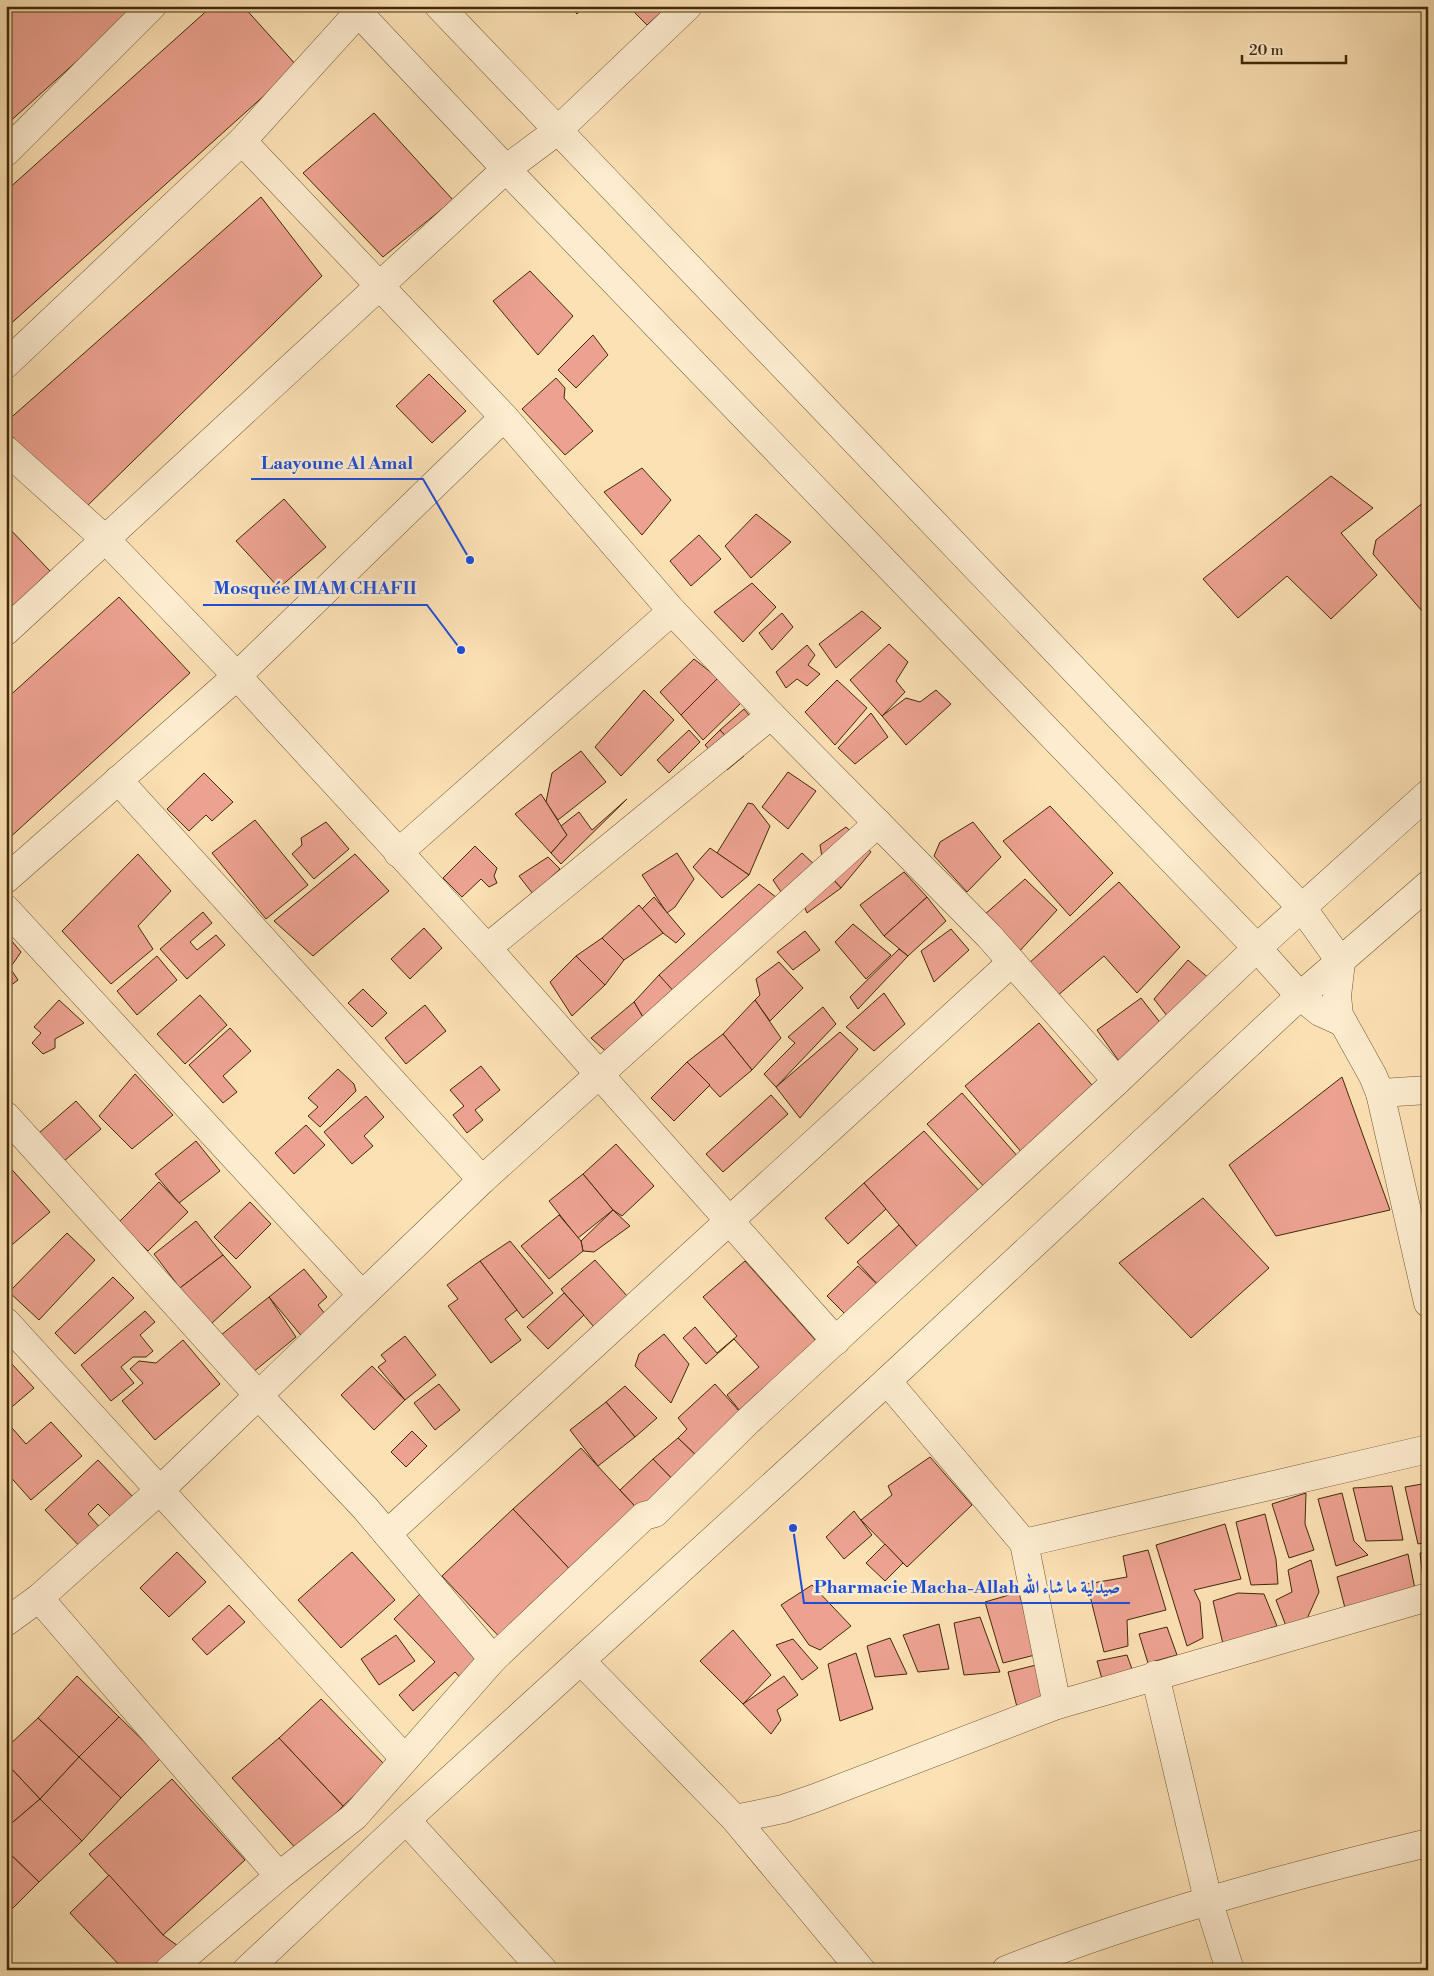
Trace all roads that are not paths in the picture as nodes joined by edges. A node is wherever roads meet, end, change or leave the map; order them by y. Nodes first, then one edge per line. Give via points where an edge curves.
1 (152, 6) edge
2 (439, 6) edge
3 (688, 6) edge
4 (355, 10) edge
5 (557, 131) junction
6 (242, 141) junction
7 (6, 152) edge
8 (506, 169) junction
9 (380, 284) junction
10 (6, 364) edge
11 (504, 417) junction
12 (6, 450) edge
13 (106, 540) junction
14 (672, 612) junction
15 (6, 631) edge
16 (237, 676) junction
17 (771, 715) junction
18 (118, 780) junction
19 (1428, 794) edge
20 (878, 823) junction
21 (398, 853) junction
22 (6, 879) edge
23 (1428, 885) edge
24 (6, 909) edge
25 (1303, 909) junction
26 (487, 948) junction
27 (1257, 948) junction
28 (1012, 962) junction
29 (1341, 962) junction
30 (1300, 996) junction
31 (1342, 1022) junction
32 (599, 1075) junction
33 (1117, 1081) junction
34 (1428, 1090) edge
35 (1380, 1093) junction
36 (6, 1116) edge
37 (482, 1180) junction
38 (730, 1221) junction
39 (362, 1295) junction
40 (1428, 1304) edge
41 (6, 1322) edge
42 (836, 1341) junction
43 (887, 1381) junction
44 (259, 1396) junction
45 (1428, 1449) edge
46 (159, 1491) junction
47 (387, 1534) junction
48 (1024, 1543) junction
49 (1428, 1597) edge
50 (39, 1598) junction
51 (6, 1622) edge
52 (493, 1659) junction
53 (581, 1661) junction
54 (1155, 1675) junction
55 (1057, 1705) junction
56 (405, 1759) junction
57 (735, 1819) junction
58 (406, 1820) junction
59 (1428, 1843) edge
60 (279, 1876) junction
61 (1208, 1900) junction
62 (529, 1965) edge
63 (169, 1970) edge
64 (247, 1970) edge
65 (861, 1970) edge
66 (1006, 1970) edge
67 (1230, 1970) edge

1 - 7 street
2 - 5 street
3 - 5 street
4 - 6 street
4 - 8 street
5 - 8 street
5 - 25 street
6 - 9 street
6 - 10 street
8 - 9 street
8 - 27 street
9 - 11 street
9 - 13 street
11 - 14 street
11 - 16 street
12 - 13 street
13 - 15 street
13 - 16 street
14 - 17 street
14 - 21 street
16 - 18 street
16 - 21 street
17 - 20 street
17 - 26 street
18 - 22 street
18 - 37 street
19 - 25 street
20 - 28 street
20 - 32 street
21 - 26 street
23 - 29 street
24 - 39 street
25 - 27 street
25 - 29 street
26 - 32 street
27 - 30 street
27 - 33 street
28 - 33 street
28 - 38 street
29 - 30 street
29 - 31 street via 1337,1006
30 - 31 street via 1320,1012
30 - 43 street
31 - 35 street
32 - 37 street
32 - 38 street
33 - 42 street
34 - 35 street
35 - 40 street
36 - 44 street
37 - 39 street
38 - 42 street
38 - 47 street
39 - 44 street
41 - 46 street
42 - 52 street via 748,1421 655,1513 644,1516
43 - 48 street
43 - 53 street
44 - 46 street
44 - 47 street
45 - 48 street
46 - 50 street
46 - 56 street
47 - 52 street
48 - 55 street
49 - 54 street
50 - 51 street
50 - 60 street
52 - 56 street
53 - 57 street
53 - 58 street
54 - 55 street
54 - 61 street
55 - 57 street via 815,1798 783,1809
56 - 60 street via 355,1816
57 - 65 street
58 - 62 street
58 - 64 street
59 - 61 street
60 - 63 street
61 - 66 street
61 - 67 street

